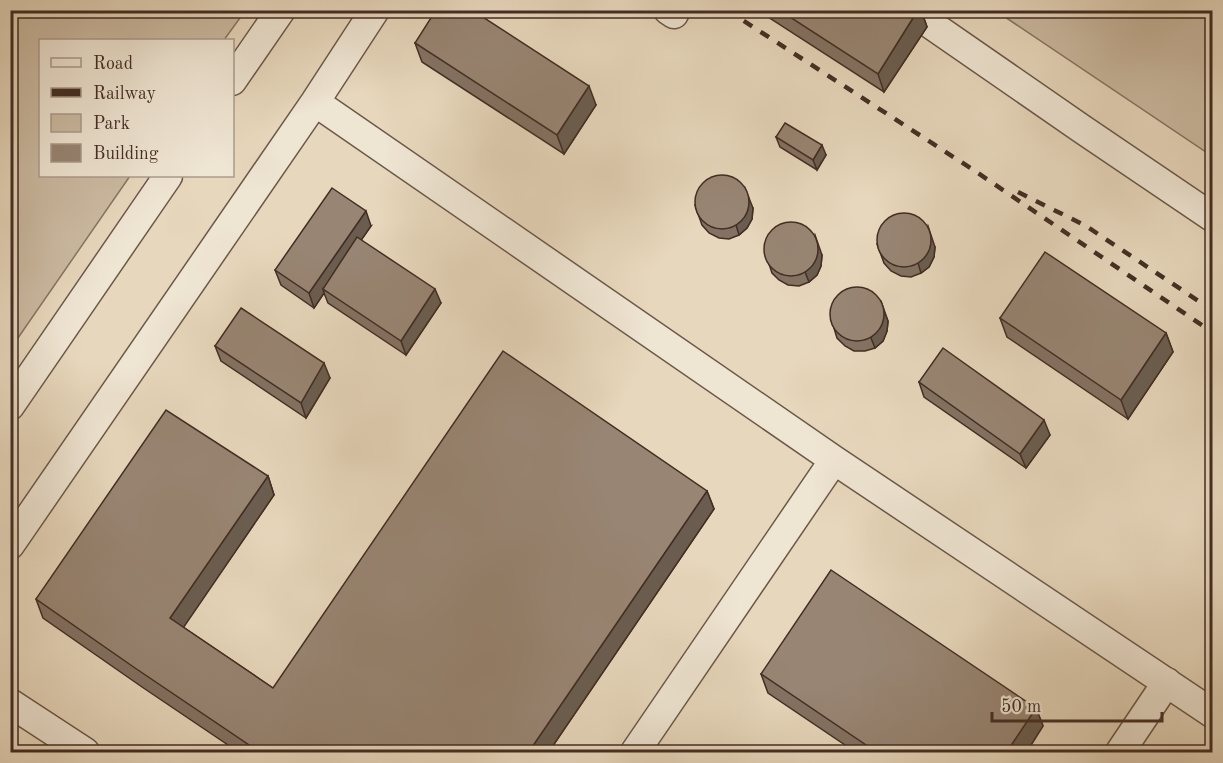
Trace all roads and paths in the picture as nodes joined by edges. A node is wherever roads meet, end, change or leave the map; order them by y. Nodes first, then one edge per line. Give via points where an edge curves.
1 (281, 10) edge
2 (375, 10) edge
3 (910, 10) edge
4 (234, 78) edge
5 (315, 102) junction
6 (167, 177) edge
7 (1212, 217) edge
8 (10, 406) edge
9 (834, 460) junction
10 (10, 545) edge
11 (1167, 682) junction
12 (10, 703) edge
13 (1212, 713) edge
14 (85, 753) edge
15 (635, 753) edge
16 (1120, 753) edge

1 - 4 lane
2 - 5 lane
3 - 7 lane
5 - 9 lane
5 - 10 lane
6 - 8 lane
9 - 11 lane
9 - 15 lane
11 - 13 lane
11 - 16 lane
12 - 14 lane

